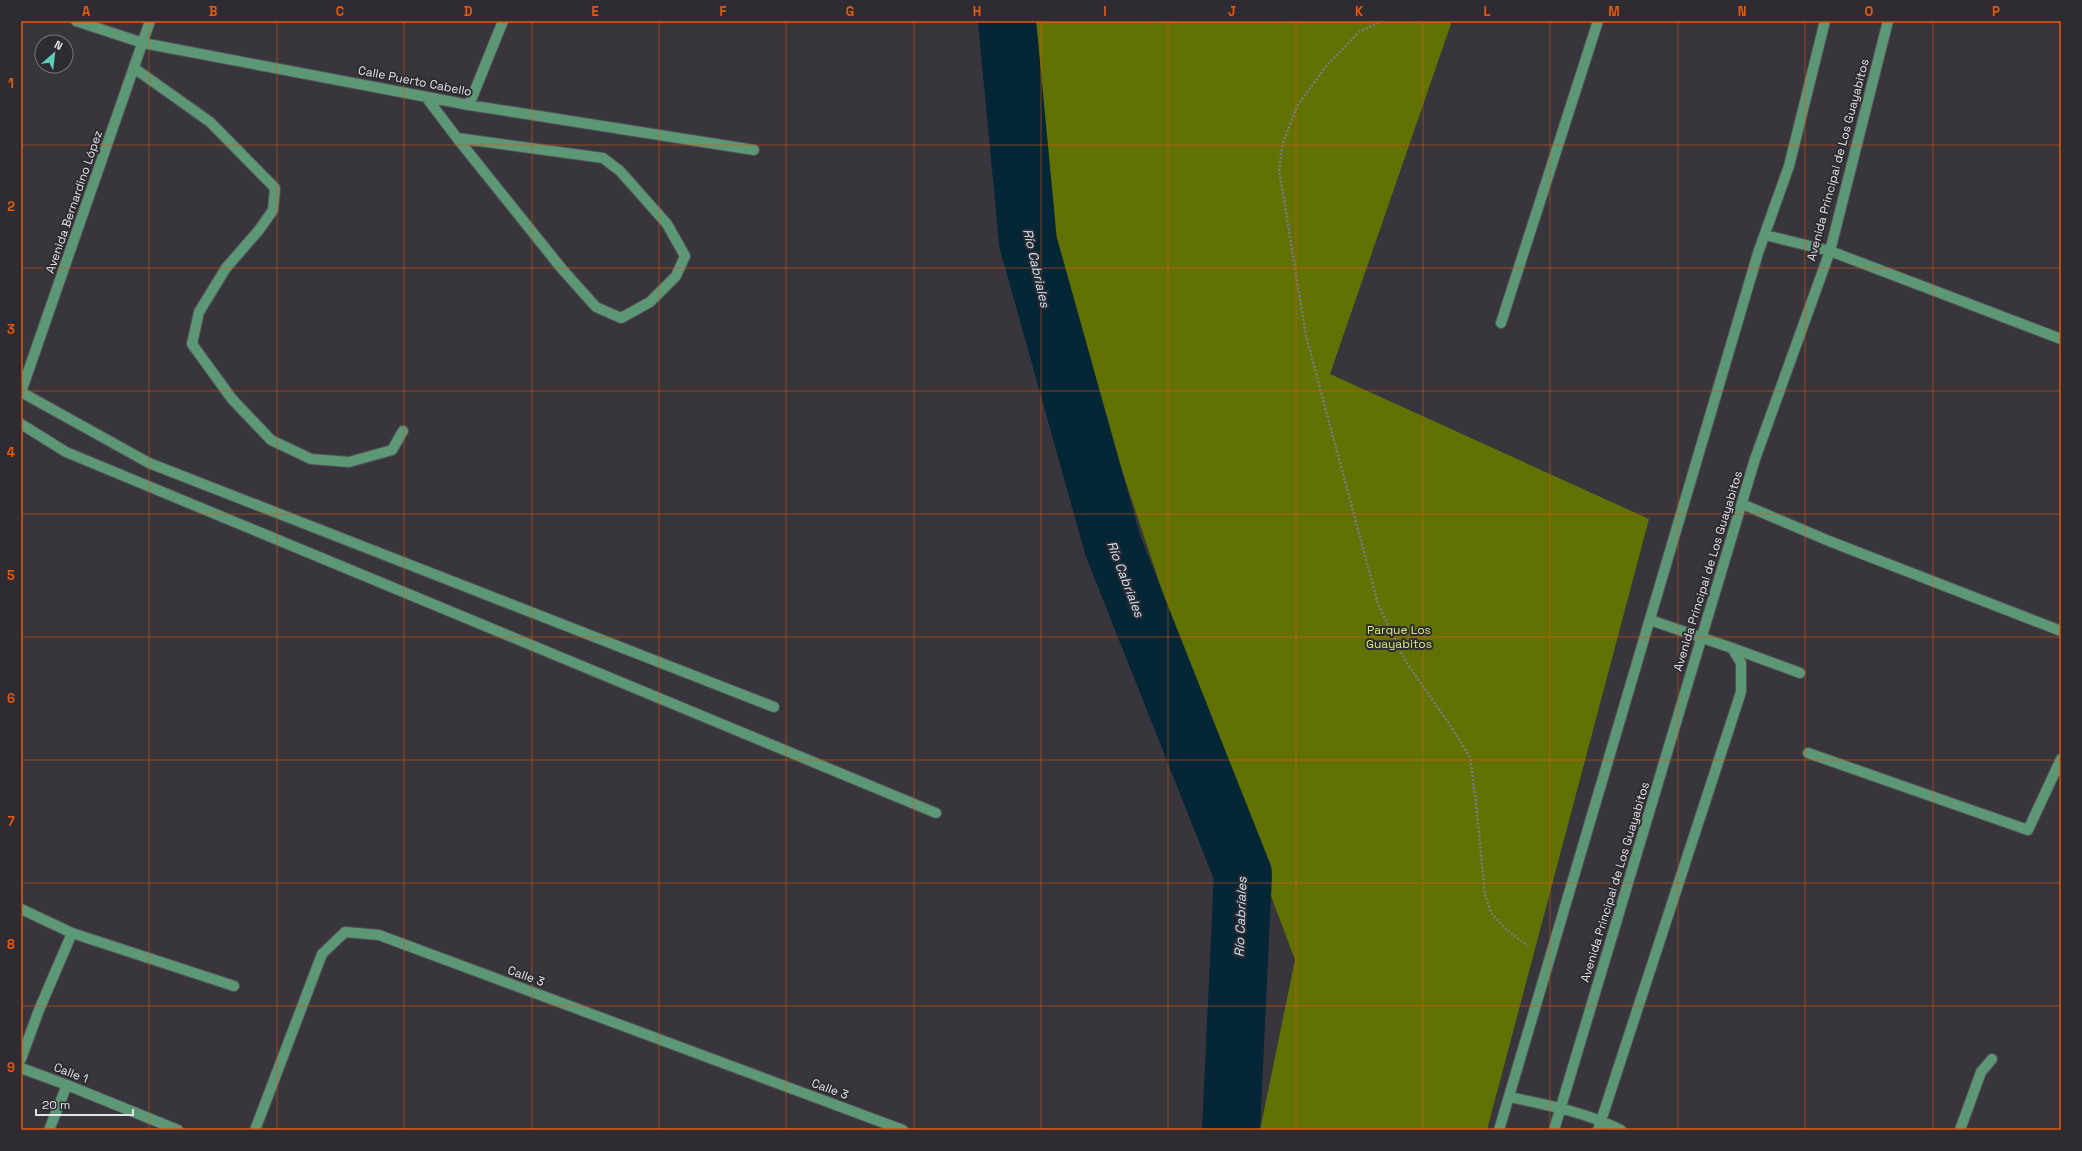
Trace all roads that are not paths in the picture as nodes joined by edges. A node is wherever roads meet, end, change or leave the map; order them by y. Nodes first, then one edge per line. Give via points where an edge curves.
1 (76, 21) edge
2 (150, 21) edge
3 (503, 21) edge
4 (1598, 21) edge
5 (1824, 21) edge
6 (1888, 21) edge
7 (143, 43) junction
8 (134, 68) junction
9 (426, 96) junction
10 (469, 105) junction
11 (457, 138) junction
12 (754, 150) dead end
13 (1765, 235) junction
14 (1830, 251) junction
15 (1501, 323) dead end
16 (2061, 339) edge
17 (21, 392) edge
18 (21, 424) edge
19 (403, 431) dead end
20 (1742, 504) junction
21 (1650, 620) junction
22 (2061, 632) edge
23 (1702, 637) junction
24 (1732, 648) junction
25 (1800, 672) dead end
26 (774, 707) dead end
27 (1808, 752) dead end
28 (2061, 759) edge
29 (936, 813) dead end
30 (21, 909) edge
31 (72, 933) junction
32 (234, 986) dead end
33 (21, 1059) edge
34 (1992, 1059) dead end
35 (21, 1068) edge
36 (67, 1085) junction
37 (1509, 1097) junction
38 (1561, 1107) junction
39 (1600, 1125) edge
40 (49, 1130) edge
41 (178, 1130) edge
42 (255, 1130) edge
43 (903, 1130) edge
44 (1499, 1130) edge
45 (1554, 1130) edge
46 (1621, 1130) edge
47 (1960, 1130) edge

1 - 7 street, Calle Puerto Cabello
2 - 7 street, Avenida Bernardino López
3 - 10 street
4 - 15 street
5 - 13 street via 1789,166
6 - 14 street, Avenida Principal de Los Guayabitos
7 - 8 street, Avenida Bernardino López
7 - 9 street, Calle Puerto Cabello
8 - 17 street, Avenida Bernardino López
8 - 19 street via 210,122 275,188 273,210 226,268 199,312 192,344 232,399 271,440 311,459 349,462 392,450
9 - 10 street, Calle Puerto Cabello
9 - 11 street
10 - 12 street, Calle Puerto Cabello
11 - 11 street via 562,269 596,307 621,318 650,302 676,276 685,256 667,224 620,171 603,158
13 - 14 street
13 - 21 street
14 - 16 street
14 - 20 street, Avenida Principal de Los Guayabitos via 1755,459
17 - 26 street via 149,463
18 - 29 street via 66,452
20 - 22 street
20 - 23 street, Avenida Principal de Los Guayabitos
21 - 23 street
21 - 37 street
23 - 24 street
23 - 38 street, Avenida Principal de Los Guayabitos
24 - 25 street
24 - 39 street via 1741,663 1741,692
27 - 28 street via 2028,830
30 - 31 street
31 - 32 street
31 - 33 street
34 - 47 street via 1981,1072
35 - 36 street, Calle 1
36 - 40 street
36 - 41 street, Calle 1
37 - 38 street
37 - 44 street
38 - 39 street
38 - 45 street, Avenida Principal de Los Guayabitos
39 - 46 street
42 - 43 street, Calle 3 via 322,954 345,932 379,935

